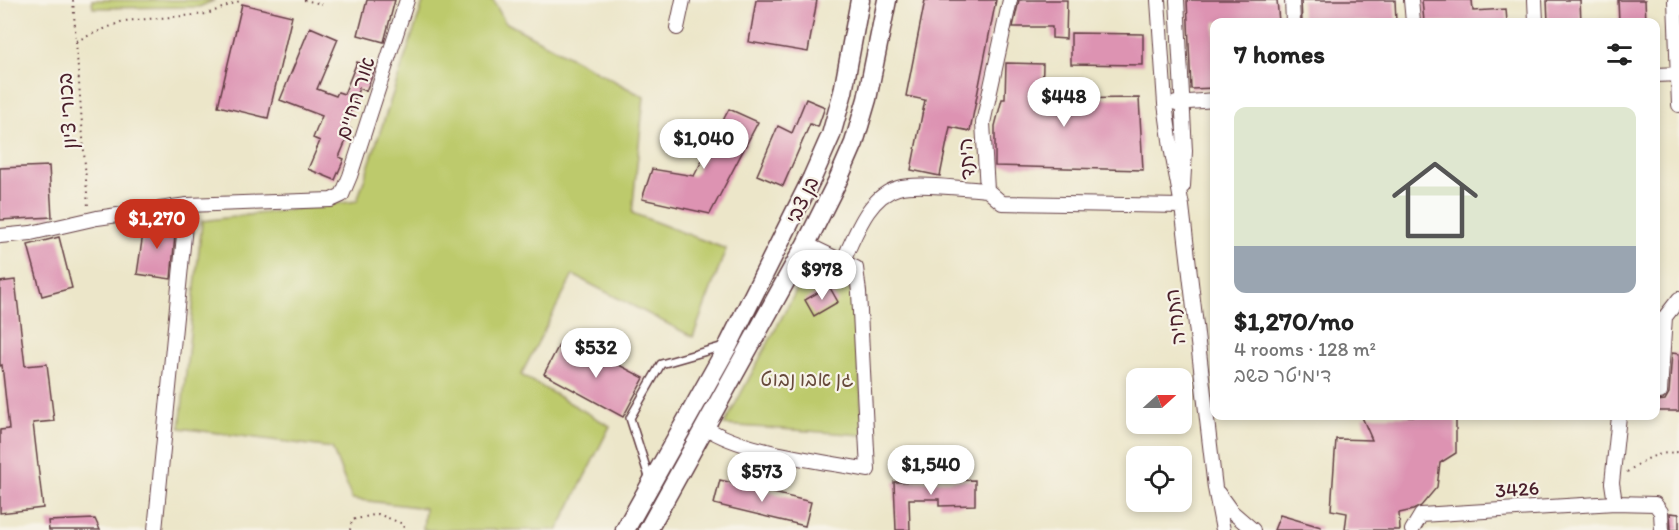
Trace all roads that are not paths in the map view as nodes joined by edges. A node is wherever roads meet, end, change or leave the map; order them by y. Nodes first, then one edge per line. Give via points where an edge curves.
1 (407, 0) edge
2 (683, 0) edge
3 (860, 0) edge
4 (887, 0) edge
5 (1010, 0) edge
6 (1158, 0) edge
7 (1177, 0) edge
8 (1292, 0) edge
9 (1411, 0) edge
10 (1535, 0) edge
11 (1675, 0) edge
12 (1293, 18) edge
13 (1413, 18) edge
14 (1536, 18) edge
15 (677, 28) dead end
16 (1678, 74) edge
17 (1660, 75) edge
18 (1210, 100) edge
19 (1184, 102) junction
20 (1165, 104) junction
21 (1679, 105) edge
22 (987, 190) junction
23 (187, 205) junction
24 (1182, 206) junction
25 (0, 236) edge
26 (806, 244) junction
27 (843, 261) junction
28 (1679, 299) edge
29 (729, 344) junction
30 (1660, 392) edge
31 (1615, 420) edge
32 (705, 427) junction
33 (651, 482) junction
34 (1215, 488) junction
35 (1615, 503) junction
36 (155, 530) edge
37 (625, 530) edge
38 (648, 530) edge
39 (1223, 530) edge
40 (1253, 530) edge
41 (1412, 530) edge
42 (1662, 530) edge

1 - 23 street, אור החיים via 342,195 331,200
2 - 15 street
3 - 29 main road, בן צבי via 831,135
4 - 26 main road, בן צבי via 854,143
5 - 22 street, היתד via 983,123
6 - 20 street, התחיה
7 - 19 street, התחיה
8 - 12 street
9 - 13 street
10 - 14 street
11 - 16 street
16 - 17 street
16 - 21 street
18 - 19 street
19 - 20 street
19 - 24 street, התחיה
20 - 24 street, התחיה
22 - 24 street, היתד via 1002,203
22 - 27 street via 898,188 880,198 861,222
23 - 25 street
23 - 36 street
24 - 34 street, התחיה
26 - 27 street
26 - 32 main road, בן צבי
27 - 32 street via 856,268 859,292 868,470 747,445 716,435
28 - 30 street via 1665,317
29 - 33 main road, בן צבי
29 - 33 lane via 661,364 630,418
31 - 35 street
32 - 38 main road, בן צבי
33 - 37 main road, בן צבי
34 - 39 street, התחיה
34 - 40 street via 1231,511
35 - 41 street, 3426 via 1542,502 1421,515
35 - 42 street, 3426 via 1655,504 1661,512

